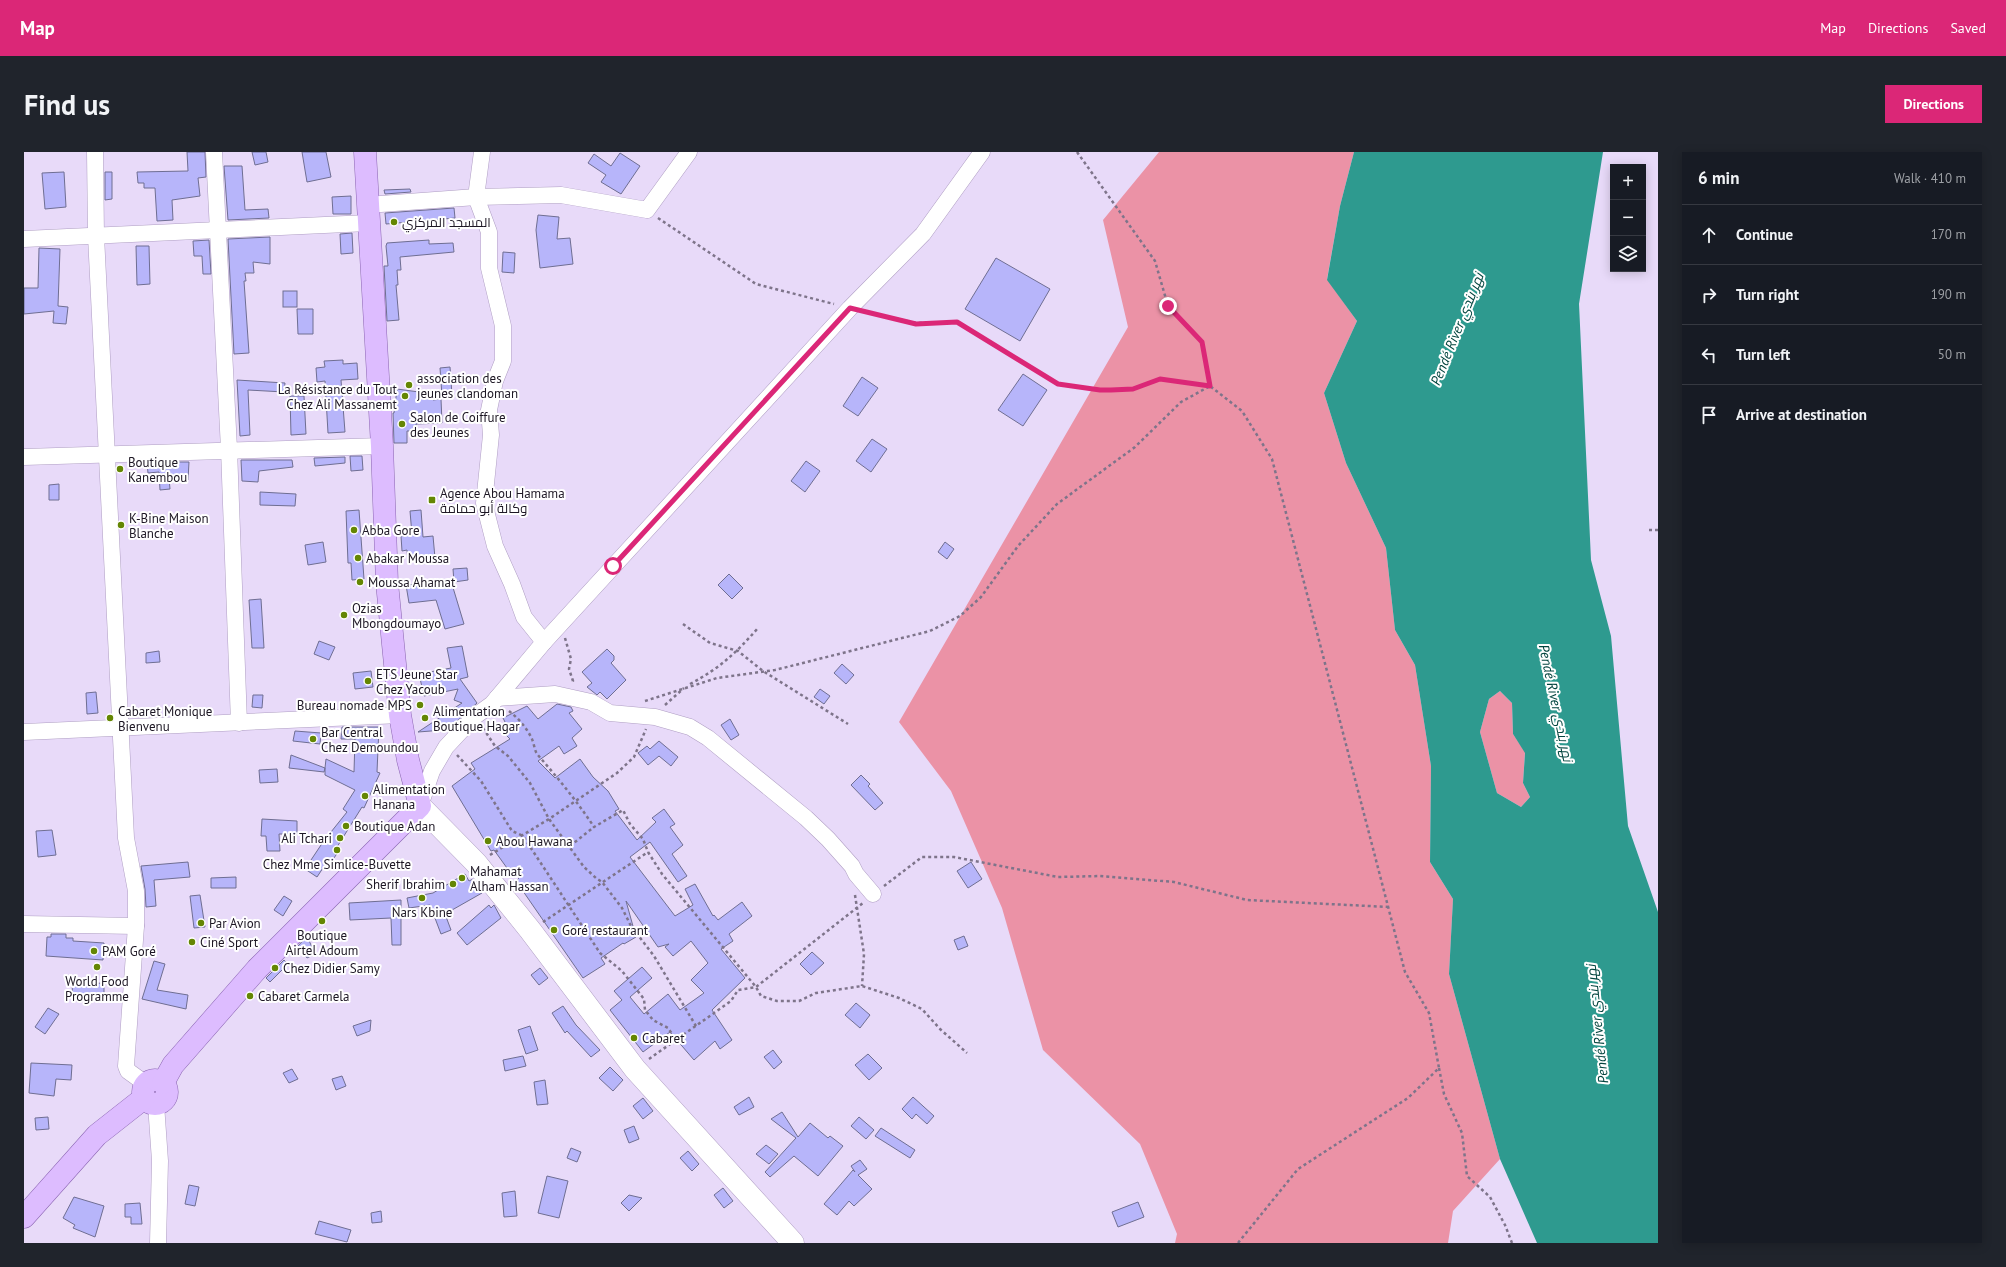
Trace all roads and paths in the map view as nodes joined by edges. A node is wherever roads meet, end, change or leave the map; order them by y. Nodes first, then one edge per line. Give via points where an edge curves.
1 (95, 152) edge
2 (214, 152) edge
3 (365, 152) edge
4 (482, 152) edge
5 (689, 152) edge
6 (1077, 152) edge
7 (978, 155) edge
8 (476, 197) junction
9 (647, 210) junction
10 (368, 214) junction
11 (218, 230) junction
12 (96, 236) junction
13 (24, 239) edge
14 (850, 308) junction
15 (1210, 386) junction
16 (382, 446) junction
17 (229, 450) junction
18 (106, 454) junction
19 (24, 458) edge
20 (1649, 530) dead end
21 (1658, 530) edge
22 (683, 624) dead end
23 (560, 625) junction
24 (758, 628) dead end
25 (544, 642) junction
26 (738, 651) junction
27 (762, 671) junction
28 (686, 687) junction
29 (555, 694) junction
30 (494, 701) junction
31 (638, 704) dead end
32 (400, 715) junction
33 (474, 717) junction
34 (655, 717) junction
35 (239, 723) junction
36 (848, 724) dead end
37 (120, 728) junction
38 (24, 732) edge
39 (446, 747) junction
40 (576, 800) junction
41 (420, 806) junction
42 (549, 819) junction
43 (594, 827) junction
44 (523, 836) junction
45 (570, 846) junction
46 (648, 852) junction
47 (476, 863) junction
48 (852, 866) junction
49 (602, 882) junction
50 (873, 894) junction
51 (568, 905) junction
52 (1389, 907) junction
53 (856, 909) junction
54 (24, 924) edge
55 (136, 926) junction
56 (530, 930) junction
57 (862, 986) junction
58 (756, 987) junction
59 (696, 1026) junction
60 (676, 1040) junction
61 (967, 1053) dead end
62 (1438, 1068) junction
63 (635, 1069) junction
64 (152, 1092) junction
65 (24, 1217) edge
66 (158, 1243) edge
67 (793, 1243) edge
68 (1238, 1243) edge
69 (1512, 1243) edge

1 - 12 street
2 - 11 street
3 - 10 main road
4 - 8 street
5 - 9 street
6 - 15 path via 1155,261 1168,306 1202,342
7 - 14 street via 923,234
8 - 9 street via 561,195
8 - 10 street
8 - 25 street via 489,232 489,268 503,326 503,361 495,381 489,410 491,435 484,503 495,546 524,617
9 - 14 path via 756,284
10 - 11 street
10 - 16 main road
11 - 12 street
11 - 17 street
12 - 13 street
12 - 18 street
14 - 15 path via 916,324 957,322 1058,384 1113,390 1133,389 1160,379
14 - 23 street
15 - 27 path via 1181,402 1136,447 1057,504 1018,546 981,597 960,616 930,631
15 - 52 path via 1242,411 1272,459
16 - 17 street
16 - 32 main road via 387,583
17 - 18 street
17 - 35 street
18 - 19 street
18 - 37 street
20 - 21 path
22 - 26 path via 710,643
23 - 25 street
23 - 29 path via 572,659 569,669 572,681 566,689
24 - 26 path
25 - 30 street
26 - 27 path
26 - 28 path via 714,671
27 - 28 path via 717,678
27 - 36 path
28 - 31 path
28 - 34 path via 667,702
29 - 30 street
29 - 34 street via 591,702 610,713
30 - 33 street
30 - 40 path via 518,718 531,737 536,753
32 - 35 street
32 - 41 main road
33 - 39 street
33 - 42 path via 530,783
34 - 40 path via 649,723 634,757 617,773
34 - 48 street via 690,727 708,738 806,818
35 - 37 street
37 - 38 street
37 - 55 street via 126,838 136,891
39 - 41 street via 432,771
39 - 44 path via 469,767 495,802 512,831
40 - 42 path
40 - 43 path
41 - 47 main road
41 - 64 main road via 257,969
42 - 44 path
42 - 45 path
43 - 45 path
43 - 46 path via 623,810
44 - 47 path
44 - 51 path
45 - 49 path via 584,867
46 - 49 path
46 - 58 path via 674,890
47 - 56 main road
48 - 50 street
48 - 53 path
49 - 51 path
49 - 59 path via 654,956
50 - 52 path via 922,857 954,857 1058,877 1100,876 1174,882 1247,900
50 - 53 path
51 - 56 path
51 - 60 path via 600,953 612,961 634,984 644,999 645,1010 653,1020 668,1028
52 - 62 path via 1405,972 1429,1013
53 - 57 path via 864,954
53 - 58 path
54 - 55 street
55 - 64 street via 126,1066 128,1071
56 - 63 main road
57 - 58 path via 816,993 799,1001 777,1001 761,996
57 - 61 path via 899,998 922,1009
58 - 59 path via 738,990 732,1001
59 - 60 path
60 - 63 path
62 - 68 path via 1408,1098 1298,1169
62 - 69 path via 1444,1094 1462,1133 1467,1176 1490,1197
63 - 67 main road
64 - 65 main road via 97,1135
64 - 66 street via 160,1161

